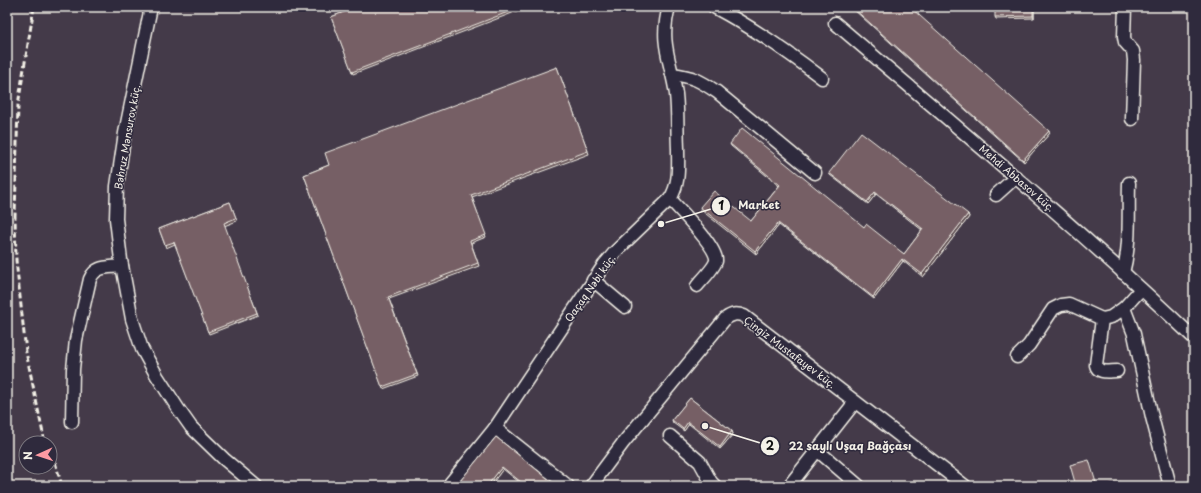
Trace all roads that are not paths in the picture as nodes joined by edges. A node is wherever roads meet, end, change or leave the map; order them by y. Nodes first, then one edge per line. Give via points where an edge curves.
1 (151, 7) edge
2 (669, 7) edge
3 (714, 7) edge
4 (1125, 7) edge
5 (835, 23) dead end
6 (672, 74) junction
7 (822, 78) dead end
8 (1132, 119) dead end
9 (815, 173) dead end
10 (1016, 177) junction
11 (1129, 183) dead end
12 (996, 195) dead end
13 (670, 199) junction
14 (122, 266) junction
15 (1122, 273) junction
16 (593, 280) junction
17 (697, 286) dead end
18 (1141, 289) junction
19 (625, 308) dead end
20 (1124, 308) junction
21 (1102, 319) junction
22 (1194, 338) edge
23 (1017, 356) dead end
24 (1117, 371) dead end
25 (855, 402) junction
26 (72, 422) dead end
27 (495, 428) junction
28 (670, 436) dead end
29 (817, 450) junction
30 (256, 486) edge
31 (448, 486) edge
32 (568, 486) edge
33 (591, 486) edge
34 (715, 486) edge
35 (788, 486) edge
36 (859, 486) edge
37 (965, 486) edge
38 (1170, 486) edge

1 - 14 street, Bəhruz Mənsurov küç. via 125,133 117,186 116,218
2 - 6 street, Qaçaq Nəbi küç. via 665,43
3 - 7 street via 795,57
4 - 8 street via 1124,37 1133,51 1134,60
5 - 10 street, Mehdi Abbasov küç.
6 - 9 street via 689,76 717,92
6 - 13 street, Qaçaq Nəbi küç. via 678,109 678,176 675,192
10 - 12 street
10 - 15 street, Mehdi Abbasov küç.
11 - 15 street via 1128,245
13 - 16 street, Qaçaq Nəbi küç. via 615,252
13 - 17 street via 708,242 715,256 713,266
14 - 26 street via 98,269 93,272 90,279 76,340
14 - 30 street, Bəhruz Mənsurov küç. via 132,319 142,349 157,376 191,427
15 - 18 street, Mehdi Abbasov küç.
16 - 19 street
16 - 27 street, Qaçaq Nəbi küç.
18 - 20 street
18 - 22 street, Mehdi Abbasov küç.
20 - 21 street via 1111,317
20 - 38 street via 1134,334
21 - 23 street via 1069,304 1060,305 1053,309 1029,346
21 - 24 street via 1097,369
25 - 29 street
25 - 33 street, Çingiz Mustafayev küç. via 744,316 730,315 660,397
25 - 37 street, Çingiz Mustafayev küç.
27 - 31 street, Qaçaq Nəbi küç.
27 - 32 street
28 - 34 street via 700,462
29 - 35 street
29 - 36 street

